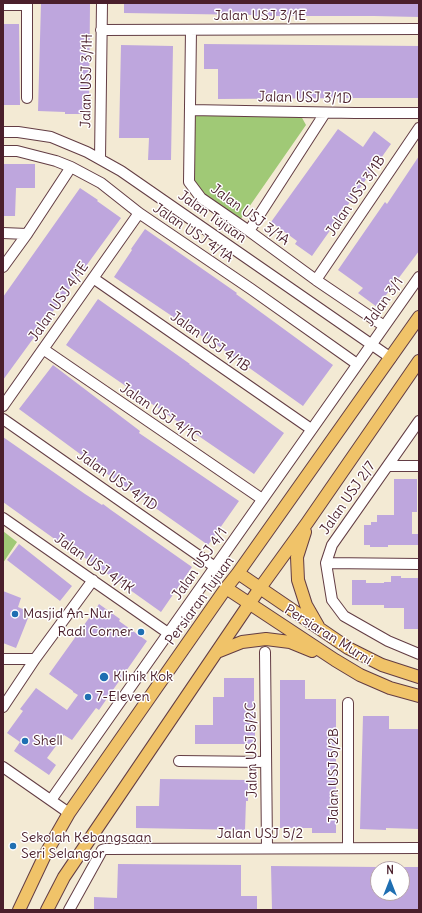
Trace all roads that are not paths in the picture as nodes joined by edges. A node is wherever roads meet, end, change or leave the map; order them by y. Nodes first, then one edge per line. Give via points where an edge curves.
1 (102, 3) edge
2 (27, 4) edge
3 (3, 5) edge
4 (419, 29) edge
5 (101, 30) junction
6 (191, 30) junction
7 (27, 98) dead end
8 (190, 110) junction
9 (325, 113) junction
10 (419, 113) edge
11 (419, 128) edge
12 (3, 132) edge
13 (3, 151) edge
14 (100, 159) junction
15 (71, 167) junction
16 (139, 213) junction
17 (249, 231) junction
18 (3, 234) edge
19 (27, 234) junction
20 (3, 267) edge
21 (419, 277) edge
22 (93, 278) junction
23 (316, 280) junction
24 (419, 318) edge
25 (384, 326) junction
26 (371, 344) junction
27 (43, 349) junction
28 (391, 358) junction
29 (419, 361) edge
30 (357, 364) junction
31 (3, 406) edge
32 (3, 419) edge
33 (419, 421) edge
34 (311, 430) junction
35 (388, 466) junction
36 (419, 466) edge
37 (262, 499) junction
38 (3, 518) edge
39 (307, 523) junction
40 (326, 563) junction
41 (419, 564) edge
42 (215, 567) junction
43 (238, 573) junction
44 (93, 580) junction
45 (226, 588) junction
46 (260, 588) junction
47 (250, 603) junction
48 (320, 629) junction
49 (168, 633) junction
50 (217, 652) junction
51 (265, 652) dead end
52 (419, 654) edge
53 (3, 659) edge
54 (35, 659) junction
55 (335, 660) junction
56 (419, 677) edge
57 (419, 696) edge
58 (348, 703) dead end
59 (3, 707) edge
60 (178, 761) dead end
61 (266, 762) junction
62 (3, 767) edge
63 (51, 800) junction
64 (69, 812) junction
65 (267, 848) junction
66 (348, 848) junction
67 (419, 848) edge
68 (19, 910) edge
69 (47, 910) edge
70 (69, 910) edge

1 - 5 street, Jalan USJ 3/1H
2 - 3 street
2 - 7 street
4 - 6 street, Jalan USJ 3/1E
5 - 6 street, Jalan USJ 3/1E
5 - 14 street, Jalan USJ 3/1H
6 - 8 street, Jalan USJ 3/1A
8 - 9 street, Jalan USJ 3/1D
8 - 17 street, Jalan USJ 3/1A via 189,182 201,198
9 - 10 street, Jalan USJ 3/1D
9 - 17 street
11 - 23 street, Jalan USJ 3/1B
12 - 14 street, Jalan Tujuan via 51,137
13 - 15 street, Jalan USJ 4/1A via 17,151 56,160
14 - 26 street, Jalan Tujuan
15 - 16 street, Jalan USJ 4/1A via 101,183
15 - 19 street
16 - 22 street, Jalan USJ 4/1E
16 - 30 street, Jalan USJ 4/1A
17 - 23 street, Jalan USJ 3/1A
18 - 19 street
19 - 20 street
21 - 25 street, Jalan 3/1
22 - 27 street, Jalan USJ 4/1E
22 - 34 street, Jalan USJ 4/1B
23 - 25 street, Jalan USJ 3/1A
24 - 28 main road, Persiaran Tujuan
25 - 26 street, Jalan 3/1
26 - 28 street, Jalan Tujuan
26 - 30 street, Jalan USJ 4/1
27 - 31 street, Jalan USJ 4/1E
27 - 37 street, Jalan USJ 4/1C
28 - 43 main road, Persiaran Tujuan
29 - 39 main road
30 - 34 street, Jalan USJ 4/1
32 - 42 street, Jalan USJ 4/1D
33 - 35 street, Jalan USJ 2/7
34 - 37 street, Jalan USJ 4/1
35 - 36 street
35 - 40 street, Jalan USJ 2/7 via 332,545
37 - 42 street, Jalan USJ 4/1
38 - 44 street, Jalan USJ 4/1K
39 - 46 main road
39 - 48 main road via 297,557 298,580 306,605
40 - 41 street
40 - 52 street, Jalan USJ 2/7 via 332,600 344,616
42 - 49 street, Jalan USJ 4/1
43 - 45 main road, Persiaran Tujuan
43 - 46 main road, Persiaran Murni
44 - 49 street, Jalan USJ 4/1K
44 - 54 street
45 - 47 main road, Persiaran Murni
45 - 64 main road, Persiaran Tujuan
46 - 47 main road
46 - 48 main road, Persiaran Murni
47 - 50 main road
47 - 55 main road, Persiaran Murni
48 - 56 main road, Persiaran Murni via 348,648 382,665
49 - 63 street, Jalan USJ 4/1
50 - 55 main road via 242,642 266,639 290,642
50 - 69 main road via 64,876
51 - 61 street, Jalan USJ 5/2C
53 - 54 street
54 - 59 street
55 - 57 main road, Persiaran Murni via 360,675 390,688
58 - 66 street, Jalan USJ 5/2B
60 - 61 street
61 - 65 street, Jalan USJ 5/2C
62 - 63 street
63 - 64 street
64 - 68 main road, Persiaran Tujuan
65 - 66 street, Jalan USJ 5/2
65 - 70 street, Jalan USJ 5/2 via 105,849 102,850
66 - 67 street, Jalan USJ 5/2

